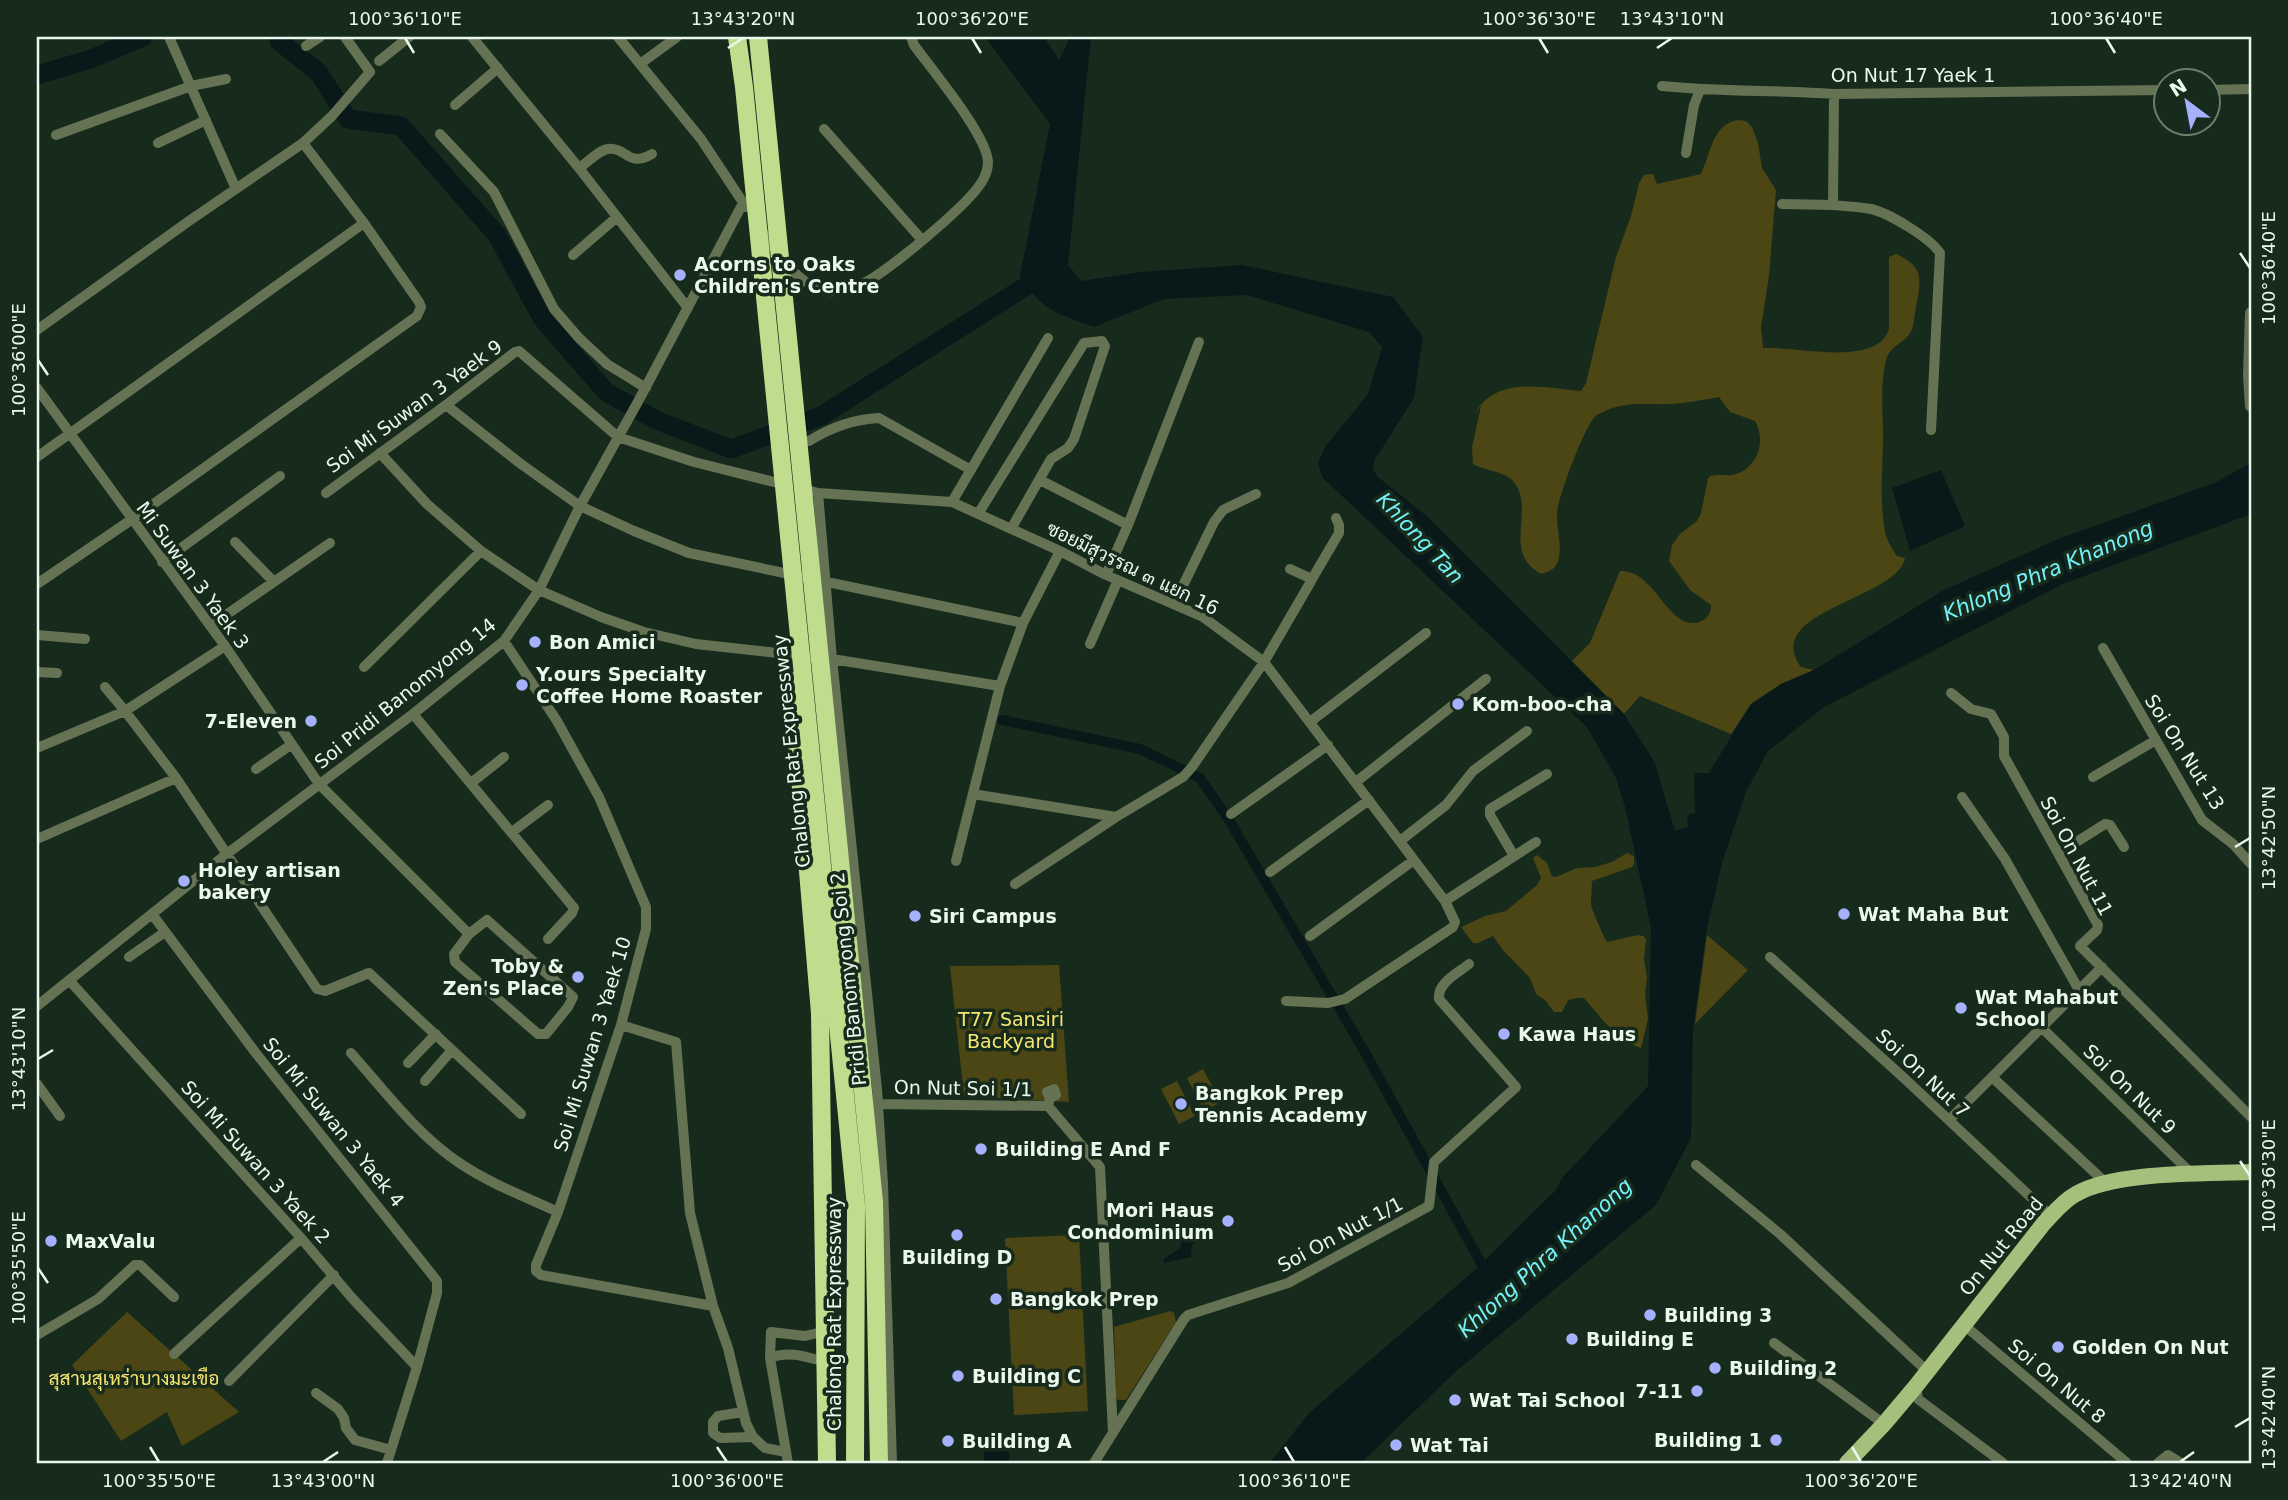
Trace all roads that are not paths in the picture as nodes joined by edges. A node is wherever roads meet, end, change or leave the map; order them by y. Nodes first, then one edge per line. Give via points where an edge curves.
1 (169, 37) edge
2 (320, 37) edge
3 (345, 37) edge
4 (409, 37) edge
5 (472, 37) edge
6 (618, 37) edge
7 (677, 37) edge
8 (737, 37) edge
9 (758, 37) edge
10 (911, 37) edge
11 (306, 46) dead end
12 (379, 61) dead end
13 (640, 64) junction
14 (498, 68) junction
15 (226, 79) dead end
16 (191, 86) junction
17 (1662, 86) dead end
18 (2251, 89) edge
19 (1700, 90) junction
20 (2152, 90) edge
21 (2222, 90) edge
22 (1834, 94) junction
23 (455, 105) dead end
24 (206, 120) junction
25 (824, 129) dead end
26 (440, 134) dead end
27 (56, 135) dead end
28 (158, 144) dead end
29 (303, 144) junction
30 (652, 153) dead end
31 (1686, 153) dead end
32 (579, 168) junction
33 (236, 189) junction
34 (743, 203) junction
35 (1782, 204) dead end
36 (1833, 205) junction
37 (617, 217) junction
38 (364, 223) junction
39 (922, 240) junction
40 (573, 256) dead end
41 (688, 308) junction
42 (2251, 313) edge
43 (37, 330) edge
44 (1048, 338) dead end
45 (1199, 342) dead end
46 (37, 388) edge
47 (646, 388) junction
48 (446, 405) junction
49 (2251, 406) edge
50 (1931, 430) dead end
51 (68, 434) junction
52 (618, 436) junction
53 (809, 441) dead end
54 (380, 453) junction
55 (37, 457) edge
56 (971, 470) junction
57 (280, 476) dead end
58 (1040, 480) junction
59 (326, 493) dead end
60 (818, 493) junction
61 (1256, 494) dead end
62 (952, 502) junction
63 (580, 506) junction
64 (978, 514) junction
65 (1336, 518) dead end
66 (131, 520) junction
67 (1128, 525) junction
68 (1011, 529) junction
69 (235, 541) dead end
70 (330, 543) dead end
71 (481, 551) junction
72 (1060, 551) junction
73 (162, 562) junction
74 (1290, 569) dead end
75 (794, 571) junction
76 (1105, 575) junction
77 (1312, 579) junction
78 (1118, 580) junction
79 (274, 582) junction
80 (826, 582) junction
81 (37, 584) edge
82 (539, 590) junction
83 (1174, 604) junction
84 (1023, 623) junction
85 (210, 626) junction
86 (1426, 633) dead end
87 (37, 635) edge
88 (85, 639) dead end
89 (504, 640) junction
90 (1090, 644) dead end
91 (225, 646) junction
92 (2103, 648) dead end
93 (832, 659) junction
94 (1264, 662) junction
95 (364, 667) dead end
96 (37, 672) edge
97 (57, 673) dead end
98 (1486, 679) dead end
99 (1000, 686) junction
100 (105, 687) dead end
101 (1951, 693) dead end
102 (125, 711) junction
103 (413, 714) junction
104 (1310, 722) junction
105 (1527, 731) dead end
106 (2155, 740) junction
107 (292, 744) junction
108 (1328, 745) junction
109 (37, 748) edge
110 (504, 757) dead end
111 (256, 769) dead end
112 (1547, 774) dead end
113 (2093, 777) dead end
114 (176, 778) junction
115 (1356, 782) junction
116 (471, 783) junction
117 (320, 785) junction
118 (973, 794) junction
119 (1962, 797) dead end
120 (1369, 800) junction
121 (548, 805) dead end
122 (1231, 814) dead end
123 (1116, 817) junction
124 (512, 832) junction
125 (37, 839) edge
126 (1400, 841) junction
127 (1536, 842) dead end
128 (2124, 847) dead end
129 (228, 853) junction
130 (2059, 853) junction
131 (1514, 856) junction
132 (1414, 860) junction
133 (956, 861) dead end
134 (2251, 863) edge
135 (1270, 872) dead end
136 (1015, 884) dead end
137 (1445, 901) junction
138 (152, 914) junction
139 (166, 932) junction
140 (468, 934) junction
141 (1310, 936) dead end
142 (548, 939) dead end
143 (129, 957) dead end
144 (1770, 957) dead end
145 (1469, 964) dead end
146 (2102, 967) junction
147 (69, 981) junction
148 (2079, 990) junction
149 (1286, 1001) dead end
150 (37, 1006) edge
151 (621, 1025) junction
152 (2042, 1028) junction
153 (436, 1034) junction
154 (452, 1050) junction
155 (351, 1054) dead end
156 (408, 1063) dead end
157 (1992, 1077) junction
158 (425, 1081) dead end
159 (37, 1084) edge
160 (878, 1104) junction
161 (520, 1114) dead end
162 (60, 1116) dead end
163 (2251, 1117) edge
164 (1949, 1120) junction
165 (1696, 1165) dead end
166 (2251, 1172) edge
167 (2193, 1175) junction
168 (2251, 1182) edge
169 (2106, 1183) junction
170 (558, 1212) junction
171 (2051, 1216) junction
172 (301, 1238) junction
173 (334, 1275) junction
174 (174, 1297) dead end
175 (713, 1306) junction
176 (1967, 1328) junction
177 (826, 1331) junction
178 (37, 1335) edge
179 (1774, 1343) dead end
180 (174, 1354) dead end
181 (770, 1358) junction
182 (827, 1363) junction
183 (417, 1367) junction
184 (1927, 1371) junction
185 (229, 1381) dead end
186 (316, 1393) dead end
187 (1917, 1393) junction
188 (743, 1412) junction
189 (1884, 1424) junction
190 (1112, 1433) junction
191 (753, 1437) junction
192 (391, 1450) junction
193 (786, 1452) junction
194 (387, 1463) edge
195 (788, 1463) edge
196 (827, 1463) edge
197 (855, 1463) edge
198 (879, 1463) edge
199 (892, 1463) edge
200 (1094, 1463) edge
201 (1847, 1463) edge
202 (1856, 1463) edge
203 (2003, 1463) edge
204 (2127, 1463) edge
205 (2158, 1463) edge
206 (2181, 1463) edge

1 - 16 street
2 - 11 street
3 - 29 street via 370,72
4 - 12 street
5 - 14 street
6 - 13 street
7 - 13 street
8 - 75 highway, Chalong Rat Expressway, bridge
9 - 198 highway, Chalong Rat Expressway, bridge via 874,1202
10 - 39 street via 970,122 988,163 973,193
13 - 34 street via 701,139
14 - 23 street
14 - 32 street
15 - 16 street
16 - 24 street
16 - 27 street
17 - 19 street, On Nut 17 Yaek 1
18 - 21 street
19 - 22 street, On Nut 17 Yaek 1
19 - 31 street
20 - 22 street, On Nut 17 Yaek 1
22 - 36 street
24 - 28 street
24 - 33 street
25 - 39 street
26 - 47 street via 494,192 554,309 607,364
29 - 33 street
29 - 38 street
30 - 32 street via 634,159 606,149
32 - 37 street
33 - 43 street
34 - 39 street via 801,278 829,291 862,284
34 - 41 street, Soi Pridi Banomyong 14
35 - 36 street
36 - 50 street via 1884,213 1940,253
37 - 40 street
37 - 41 street
38 - 51 street
38 - 66 street via 419,302 416,316
41 - 47 street, Soi Pridi Banomyong 14
42 - 49 street
44 - 56 street
45 - 67 street
46 - 51 street, Mi Suwan 3 Yaek 3
47 - 52 street, Soi Pridi Banomyong 14
48 - 52 street, Soi Mi Suwan 3 Yaek 9 via 519,351
48 - 54 street, Soi Mi Suwan 3 Yaek 9
48 - 63 street
51 - 55 street
51 - 66 street, Mi Suwan 3 Yaek 3
52 - 60 street, ซอยมีสุวรรณ ๓ แยก 16 via 694,462
52 - 63 street, Soi Pridi Banomyong 14
53 - 56 street via 828,429 879,418
54 - 59 street, Soi Mi Suwan 3 Yaek 9
54 - 71 street via 427,504
56 - 62 street
57 - 73 street
58 - 64 street via 1051,460 1073,439 1105,346 1102,341 1084,343
58 - 67 street
58 - 68 street
60 - 62 street, ซอยมีสุวรรณ ๓ แยก 16
60 - 80 street, Pridi Banomyong Soi 2
61 - 83 street via 1223,510 1214,522
62 - 64 street, ซอยมีสุวรรณ ๓ แยก 16
63 - 80 street via 689,552
63 - 82 street, Soi Pridi Banomyong 14
64 - 68 street, ซอยมีสุวรรณ ๓ แยก 16
65 - 77 street via 1339,533
66 - 73 street, Mi Suwan 3 Yaek 3
66 - 81 street
67 - 76 street
68 - 72 street, ซอยมีสุวรรณ ๓ แยก 16
69 - 79 street
70 - 79 street
71 - 82 street
71 - 95 street
72 - 76 street, ซอยมีสุวรรณ ๓ แยก 16
72 - 84 street
73 - 85 street, Mi Suwan 3 Yaek 3
74 - 77 street
75 - 177 highway, bridge via 795,718 820,1013
75 - 197 highway, Chalong Rat Expressway, bridge via 856,1205
76 - 78 street, ซอยมีสุวรรณ ๓ แยก 16
77 - 94 street
78 - 83 street, ซอยมีสุวรรณ ๓ แยก 16
78 - 90 street
79 - 85 street
80 - 84 street
80 - 93 street, Pridi Banomyong Soi 2
82 - 89 street, Soi Pridi Banomyong 14
82 - 93 street via 657,635 696,644
83 - 94 street, ซอยมีสุวรรณ ๓ แยก 16 via 1203,617
84 - 99 street
85 - 91 street, Mi Suwan 3 Yaek 3
86 - 104 street
87 - 88 street
89 - 103 street, Soi Pridi Banomyong 14
89 - 151 street, Soi Mi Suwan 3 Yaek 10 via 599,797 646,907 646,929
91 - 102 street
91 - 107 street, Mi Suwan 3 Yaek 3
92 - 106 street, Soi On Nut 13
93 - 99 street
93 - 160 street, Pridi Banomyong Soi 2
94 - 104 street, ซอยมีสุวรรณ ๓ แยก 16
94 - 123 street via 1183,778
96 - 97 street
98 - 115 street
99 - 118 street
100 - 102 street
101 - 130 street, Soi On Nut 11 via 1971,709 1991,714 2004,737 2004,756
102 - 109 street
102 - 114 street
103 - 116 street
103 - 117 street, Soi Pridi Banomyong 14
104 - 108 street, ซอยมีสุวรรณ ๓ แยก 16
105 - 126 street via 1473,771 1446,805
106 - 113 street
106 - 134 street, Soi On Nut 13 via 2203,820
107 - 111 street
107 - 117 street, Mi Suwan 3 Yaek 3
108 - 115 street, ซอยมีสุวรรณ ๓ แยก 16
108 - 122 street
110 - 116 street
112 - 131 street via 1490,809
114 - 125 street
114 - 129 street
115 - 120 street, ซอยมีสุวรรณ ๓ แยก 16
116 - 124 street
117 - 129 street, Soi Pridi Banomyong 14
117 - 140 street, Mi Suwan 3 Yaek 3
118 - 123 street
118 - 133 street
119 - 148 street via 2005,859
120 - 126 street, ซอยมีสุวรรณ ๓ แยก 16
120 - 135 street
121 - 124 street
123 - 136 street
124 - 142 street via 574,908
126 - 132 street, ซอยมีสุวรรณ ๓ แยก 16
127 - 131 street
128 - 130 street via 2105,824
129 - 138 street, Soi Pridi Banomyong 14
129 - 153 street via 317,989 369,973
130 - 146 street, Soi On Nut 11 via 2098,925 2080,946
131 - 137 street
132 - 137 street, ซอยมีสุวรรณ ๓ แยก 16
132 - 141 street
137 - 149 street via 1455,921 1453,927 1345,999
138 - 139 street, Soi Mi Suwan 3 Yaek 4
138 - 147 street, Soi Pridi Banomyong 14
139 - 143 street
139 - 183 street, Soi Mi Suwan 3 Yaek 4 via 255,1052 438,1281
140 - 140 street via 487,920 572,994 572,1001 546,1034 538,1034 455,961 454,954
144 - 164 street, Soi On Nut 7
145 - 190 street, Soi On Nut 1/1 via 1441,985 1438,999 1516,1087 1436,1159 1430,1203 1288,1283 1188,1315
146 - 148 street
146 - 163 street, Soi On Nut 11
147 - 150 street, Soi Pridi Banomyong 14
147 - 172 street, Soi Mi Suwan 3 Yaek 2
148 - 152 street
151 - 170 street, Soi Mi Suwan 3 Yaek 10
151 - 175 street via 676,1042 687,1192
152 - 157 street
152 - 167 street, Soi On Nut 9
153 - 154 street
153 - 156 street
154 - 158 street
154 - 161 street
155 - 170 street via 423,1132 459,1163
157 - 164 street
157 - 169 street
159 - 162 street
160 - 190 street, On Nut Soi 1/1 via 1049,1102 1100,1167
160 - 199 street, Pridi Banomyong Soi 2
164 - 171 street, Soi On Nut 7
165 - 184 street via 1780,1234
166 - 167 main road, On Nut Road
167 - 169 main road, On Nut Road
168 - 176 main road, On Nut Road via 2129,1188 2082,1201 2057,1222
169 - 171 main road, On Nut Road via 2077,1194
170 - 175 street, Soi Mi Suwan 3 Yaek 10 via 536,1265 541,1275
171 - 176 main road, On Nut Road
172 - 173 street, Soi Mi Suwan 3 Yaek 2
172 - 180 street
173 - 183 street, Soi Mi Suwan 3 Yaek 2
173 - 185 street
174 - 178 street via 135,1265 99,1299
175 - 188 street via 729,1348
176 - 184 main road, On Nut Road
176 - 187 main road, On Nut Road
176 - 204 street, Soi On Nut 8
177 - 181 street via 805,1336 771,1332
177 - 182 highway
179 - 189 street
181 - 182 street via 791,1354
181 - 193 street
182 - 196 highway
183 - 192 street
184 - 187 main road, On Nut Road
186 - 192 street via 338,1409 355,1440
187 - 189 main road, On Nut Road
187 - 202 main road, On Nut Road
187 - 203 street
188 - 191 street
188 - 191 street via 718,1416 713,1433 720,1438
189 - 201 main road, On Nut Road
190 - 200 street, Soi On Nut 1/1
191 - 193 street via 765,1448
192 - 194 street
193 - 195 street
205 - 206 street via 2168,1455

